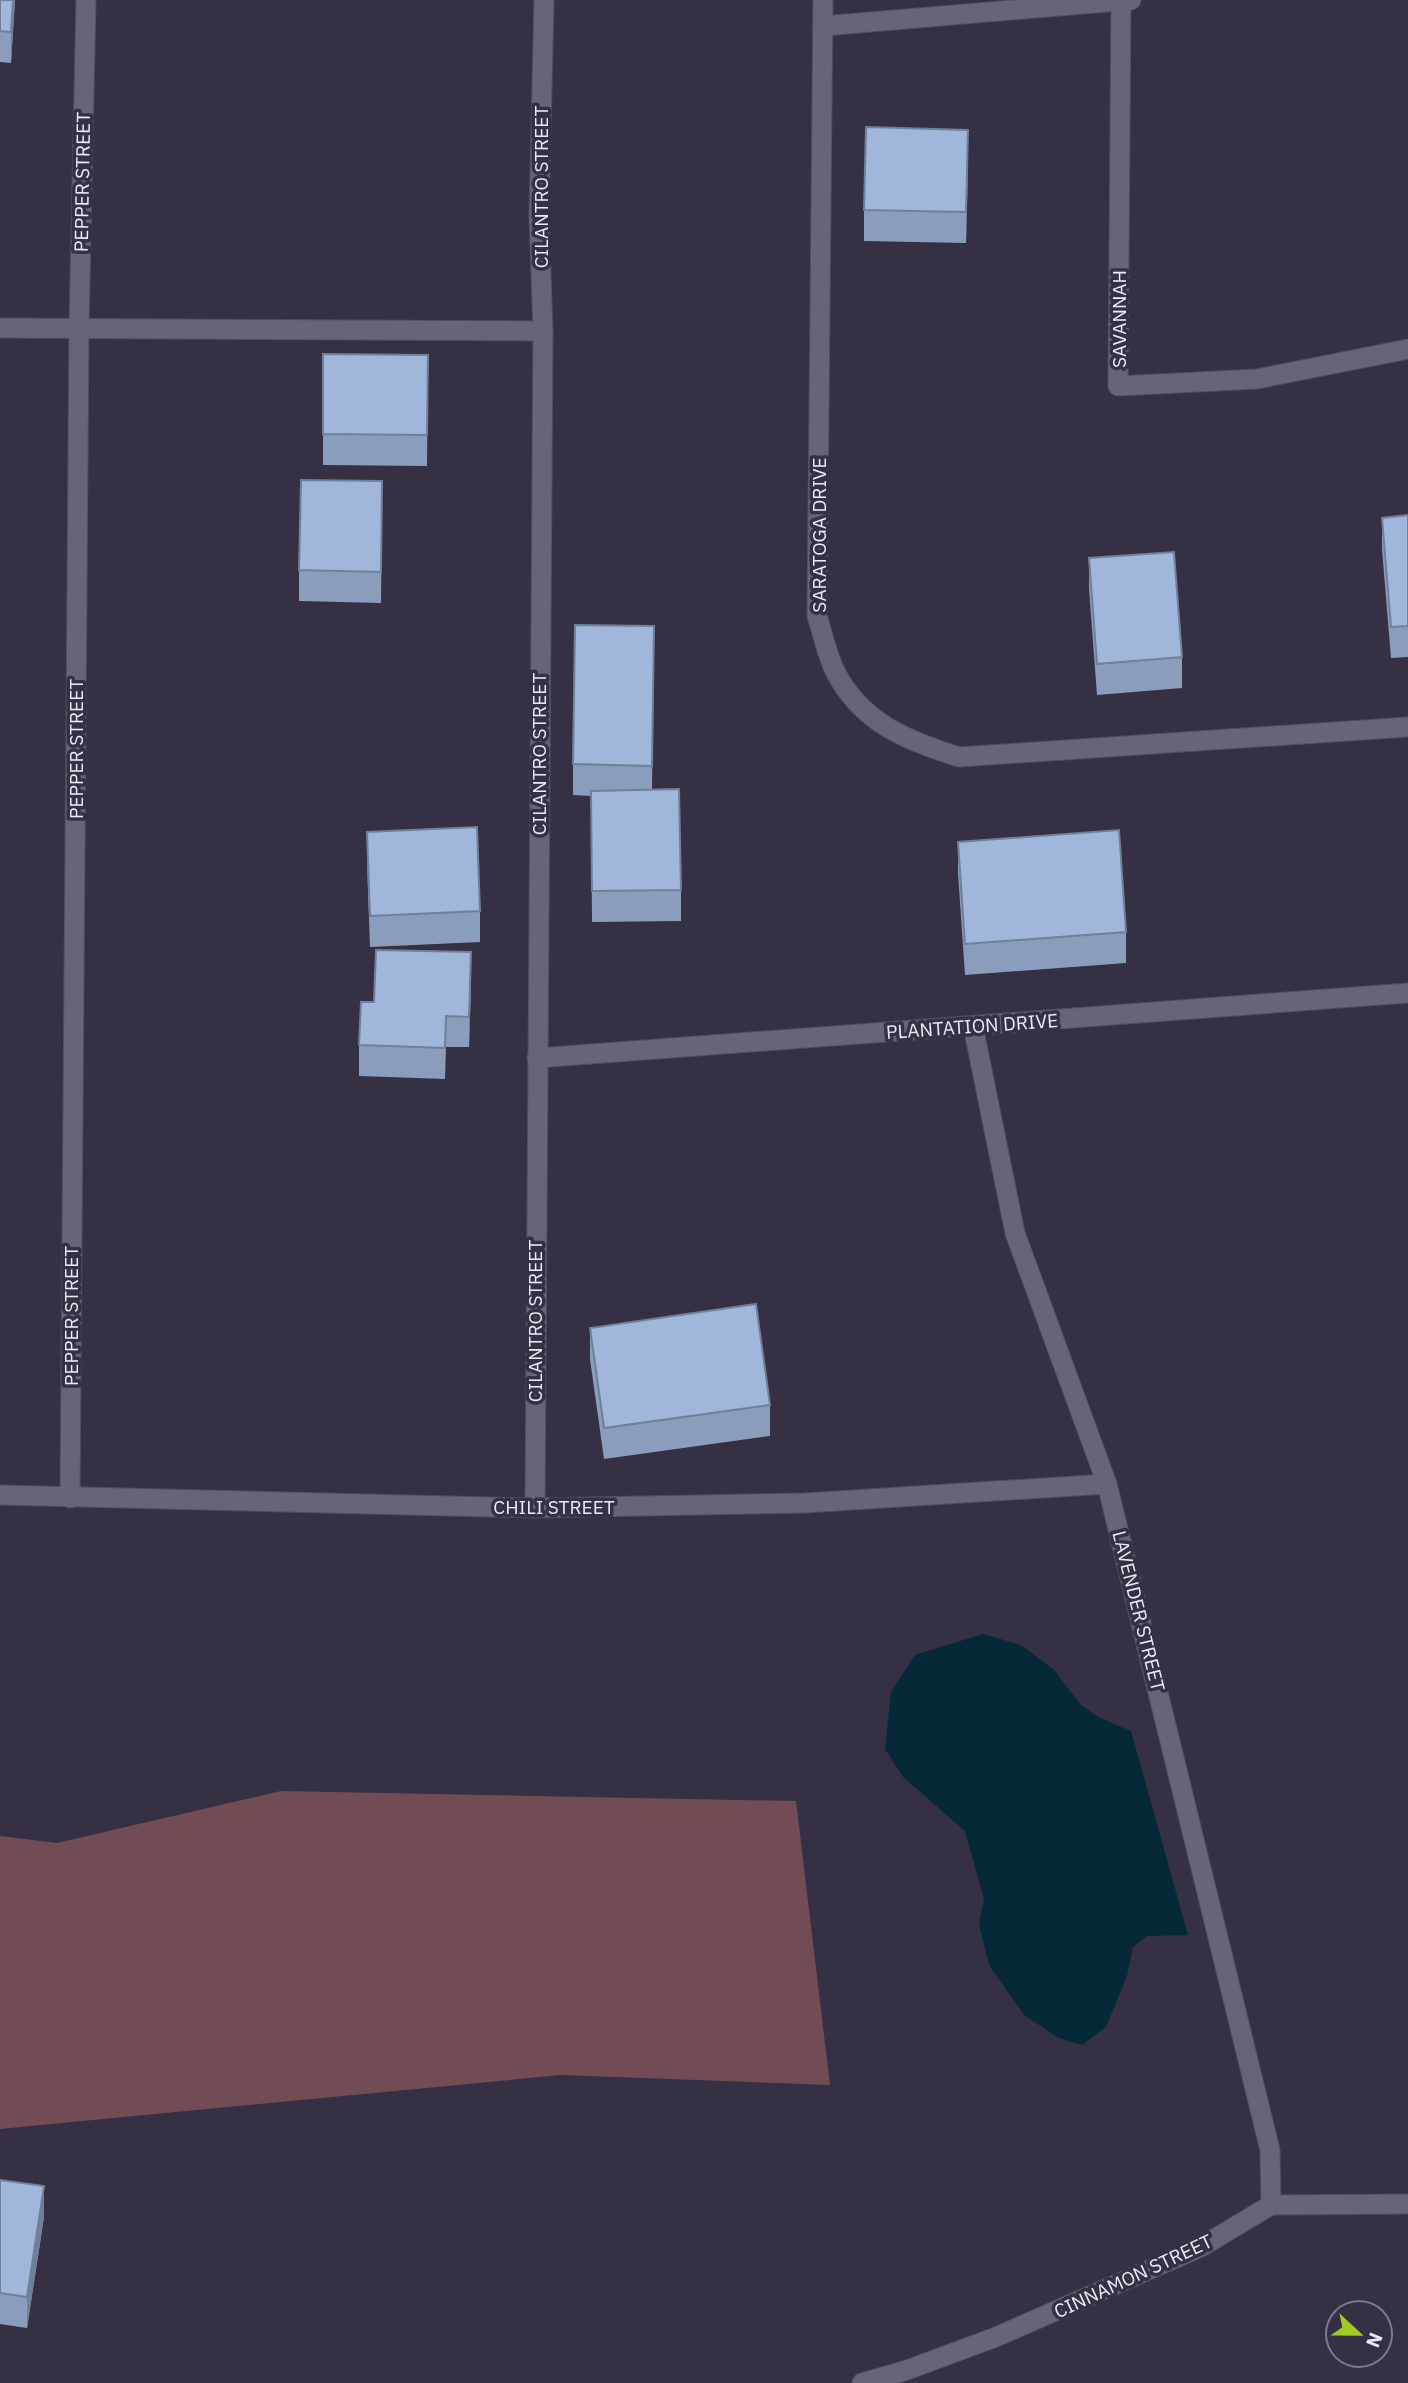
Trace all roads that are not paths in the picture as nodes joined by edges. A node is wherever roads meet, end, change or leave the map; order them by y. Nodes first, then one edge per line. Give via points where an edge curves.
1 (86, 0) edge
2 (544, 0) edge
3 (823, 0) edge
4 (1125, 1) edge
5 (823, 26) junction
6 (0, 328) edge
7 (79, 328) junction
8 (543, 331) junction
9 (1408, 349) edge
10 (1408, 727) edge
11 (1408, 993) edge
12 (973, 1026) junction
13 (537, 1058) junction
14 (1108, 1484) junction
15 (0, 1495) edge
16 (70, 1498) junction
17 (535, 1508) junction
18 (1408, 2204) edge
19 (1270, 2205) junction
20 (862, 2383) edge

1 - 7 street, PEPPER STREET
2 - 8 street, CILANTRO STREET via 539,216
3 - 5 street, SARATOGA DRIVE
4 - 5 street
4 - 9 street, SAVANNAH via 1118,386 1257,379
5 - 10 street, SARATOGA DRIVE via 817,616 835,673 863,712 910,741 959,757
6 - 7 street
7 - 8 street
7 - 16 street, PEPPER STREET
8 - 13 street, CILANTRO STREET
11 - 12 street, PLANTATION DRIVE
12 - 13 street, PLANTATION DRIVE
12 - 14 street, LAVENDER STREET via 1015,1233
13 - 17 street, CILANTRO STREET
14 - 17 street, CHILI STREET via 805,1503
14 - 19 street, LAVENDER STREET via 1270,2150
15 - 16 street, CHILI STREET
16 - 17 street, CHILI STREET
18 - 19 street
19 - 20 street, CINNAMON STREET via 1201,2247 996,2337

